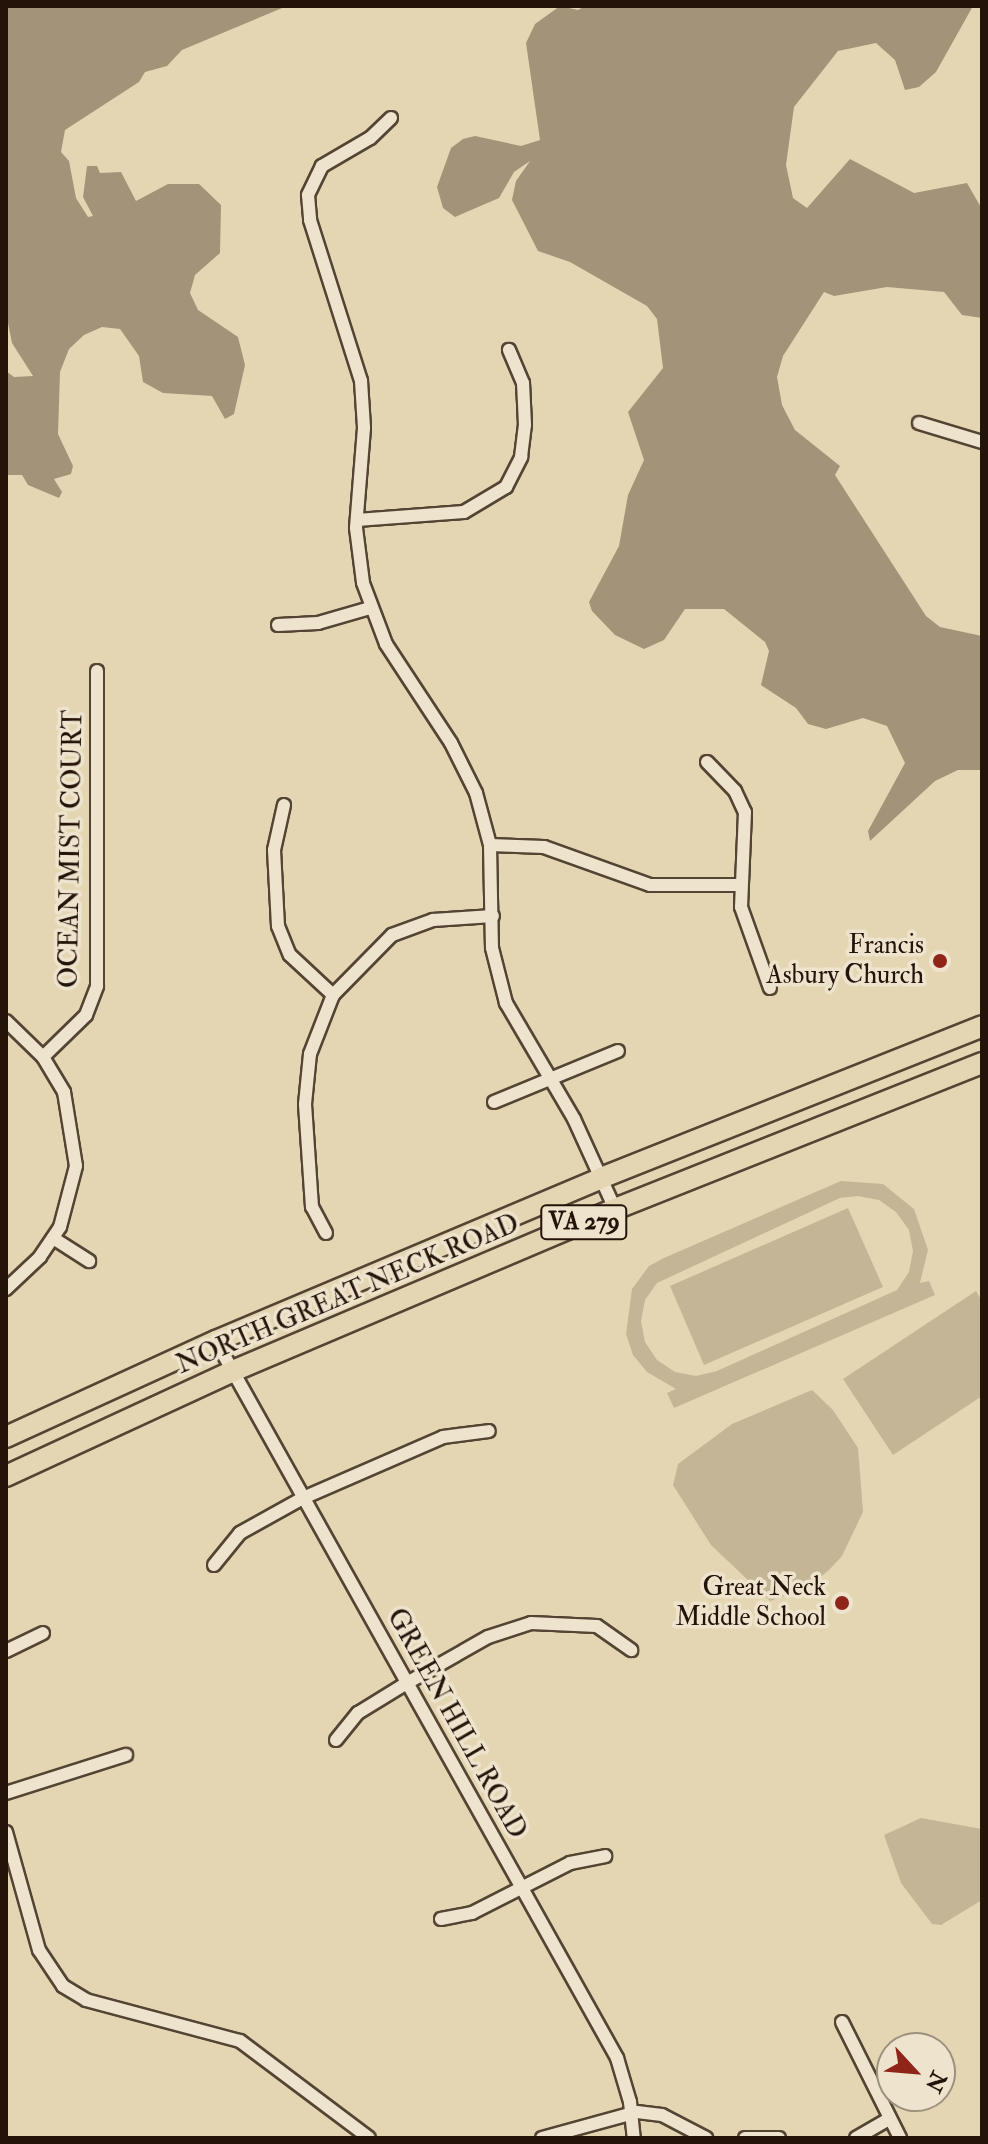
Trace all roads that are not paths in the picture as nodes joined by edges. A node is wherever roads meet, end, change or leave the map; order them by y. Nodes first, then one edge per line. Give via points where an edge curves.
1 (391, 118) dead end
2 (509, 350) dead end
3 (919, 423) dead end
4 (982, 442) edge
5 (357, 520) junction
6 (370, 608) junction
7 (278, 625) dead end
8 (97, 671) dead end
9 (707, 762) dead end
10 (284, 805) dead end
11 (490, 845) junction
12 (740, 885) junction
13 (493, 916) junction
14 (770, 988) dead end
15 (333, 995) junction
16 (6, 1021) edge
17 (982, 1026) edge
18 (618, 1051) dead end
19 (43, 1057) junction
20 (982, 1063) edge
21 (551, 1078) junction
22 (494, 1102) dead end
23 (601, 1178) junction
24 (615, 1209) junction
25 (326, 1233) dead end
26 (53, 1238) junction
27 (89, 1261) dead end
28 (6, 1289) edge
29 (216, 1341) junction
30 (233, 1371) junction
31 (489, 1431) dead end
32 (6, 1437) edge
33 (6, 1476) edge
34 (303, 1498) junction
35 (214, 1565) dead end
36 (43, 1633) dead end
37 (631, 1650) dead end
38 (6, 1651) edge
39 (407, 1683) junction
40 (336, 1740) dead end
41 (126, 1755) dead end
42 (6, 1793) edge
43 (6, 1832) edge
44 (605, 1856) dead end
45 (522, 1886) junction
46 (441, 1919) dead end
47 (842, 2022) dead end
48 (632, 2113) junction
49 (890, 2118) junction
50 (369, 2138) edge
51 (542, 2138) edge
52 (634, 2138) edge
53 (706, 2138) edge
54 (745, 2138) edge
55 (779, 2138) edge
56 (856, 2138) edge
57 (900, 2138) edge

1 - 5 street via 370,138 322,166 308,195 310,220 361,381 364,428
2 - 5 street via 523,383 525,425 521,457 506,487 464,512
3 - 4 street
5 - 6 street
6 - 7 street via 318,623
6 - 11 street via 400,670 466,770
8 - 19 street, OCEAN MIST COURT via 97,986 86,1015
9 - 12 street via 735,791 745,812
10 - 15 street via 274,850 278,926 290,955
11 - 12 street via 544,847 650,885
11 - 13 street
12 - 14 street via 747,932
13 - 15 street via 433,920 392,935
13 - 21 street via 494,962 506,1003
15 - 25 street via 310,1054 305,1104 312,1207
16 - 19 street
17 - 23 main road, NORTH GREAT NECK ROAD / VA 279
18 - 21 street
19 - 26 street via 64,1092 75,1141 74,1186
20 - 24 main road, NORTH GREAT NECK ROAD / VA 279
21 - 22 street
21 - 23 street
23 - 24 street
23 - 29 main road, NORTH GREAT NECK ROAD / VA 279
24 - 30 main road, NORTH GREAT NECK ROAD / VA 279
26 - 27 street
26 - 28 street
29 - 30 street, GREEN HILL ROAD
29 - 32 main road, NORTH GREAT NECK ROAD / VA 279
30 - 33 main road, NORTH GREAT NECK ROAD / VA 279
30 - 34 street, GREEN HILL ROAD
31 - 34 street via 443,1437
34 - 35 street via 240,1533
34 - 39 street, GREEN HILL ROAD
36 - 38 street
37 - 39 street via 597,1626 531,1623 488,1637
39 - 40 street via 358,1713
39 - 45 street, GREEN HILL ROAD
41 - 42 street
43 - 50 street via 39,1950 63,1986 86,2000 240,2041
44 - 45 street via 570,1863
45 - 46 street via 472,1913
45 - 48 street, GREEN HILL ROAD via 617,2058
47 - 49 street
48 - 51 street
48 - 52 street, GREEN HILL ROAD
48 - 53 street via 662,2115
49 - 56 street
49 - 57 street
54 - 55 street

